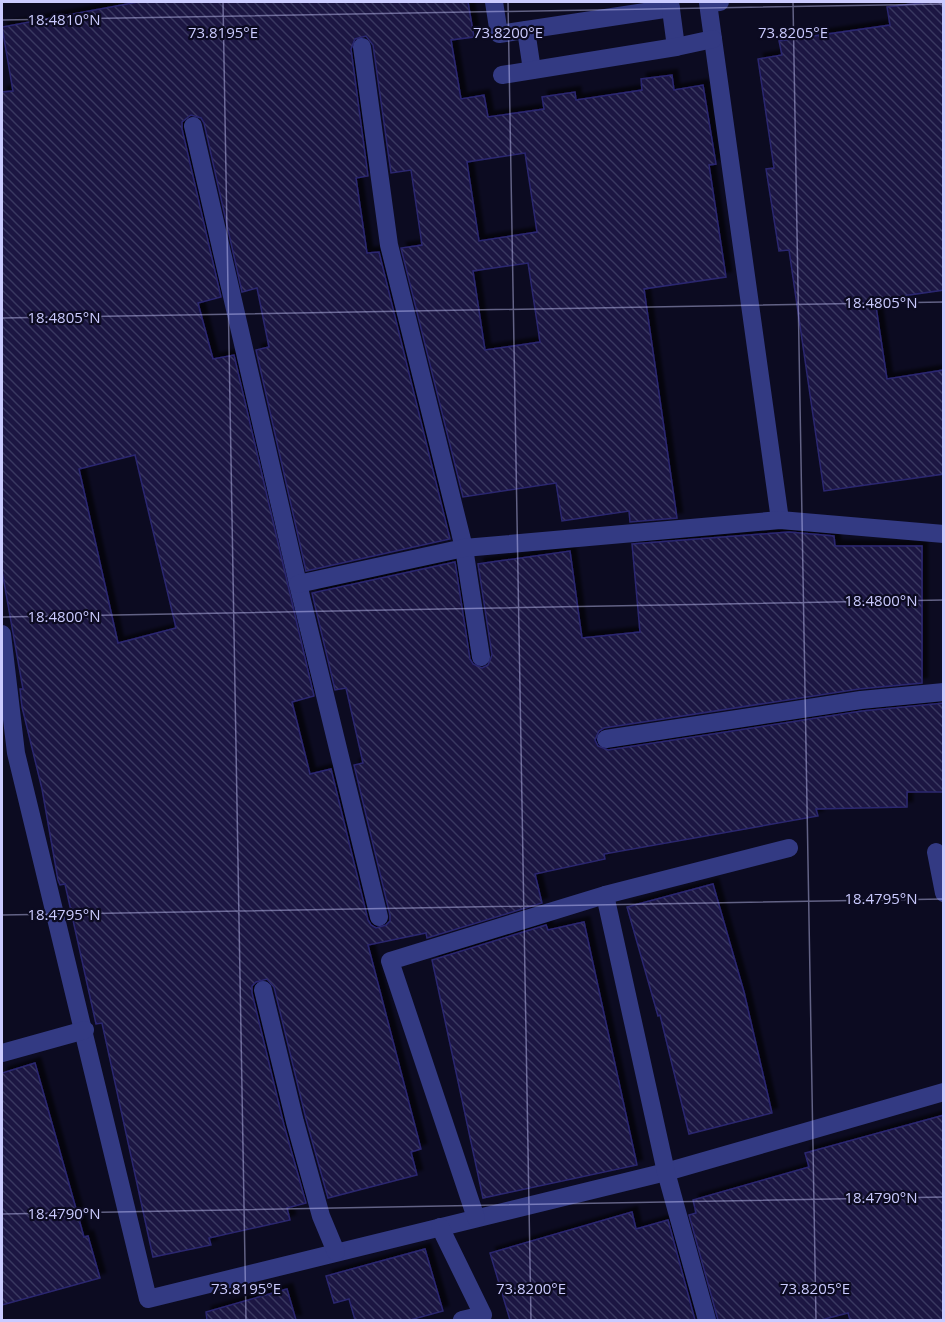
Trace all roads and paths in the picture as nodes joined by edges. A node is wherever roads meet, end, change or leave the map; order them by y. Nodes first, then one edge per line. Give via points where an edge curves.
1 (494, 2) edge
2 (720, 2) edge
3 (671, 5) edge
4 (526, 30) junction
5 (713, 39) junction
6 (362, 47) dead end
7 (675, 47) junction
8 (532, 70) junction
9 (502, 75) dead end
10 (193, 126) dead end
11 (780, 520) junction
12 (944, 534) edge
13 (465, 548) junction
14 (298, 584) junction
15 (2, 634) edge
16 (481, 657) dead end
17 (944, 692) edge
18 (606, 739) dead end
19 (9, 756) edge
20 (789, 848) dead end
21 (936, 852) dead end
22 (944, 893) edge
23 (605, 895) junction
24 (379, 917) dead end
25 (263, 990) dead end
26 (85, 1030) junction
27 (2, 1053) edge
28 (944, 1092) edge
29 (666, 1172) junction
30 (476, 1218) junction
31 (440, 1227) junction
32 (336, 1252) junction
33 (484, 1318) edge
34 (462, 1320) edge
35 (707, 1320) edge

1 - 4 street via 499,34
2 - 5 street via 708,3
3 - 4 street
3 - 7 street
4 - 8 street
5 - 7 street
5 - 11 street
6 - 13 street via 389,245
7 - 8 street
8 - 9 street
10 - 14 street
11 - 12 street
11 - 13 street
13 - 14 street
13 - 16 street
14 - 24 street
15 - 19 street
17 - 18 street via 861,700
19 - 26 street
20 - 23 street
21 - 22 street
23 - 29 street
23 - 30 street via 390,961
25 - 32 street via 321,1216
26 - 27 street
26 - 32 street via 148,1299
28 - 29 street
29 - 30 street
29 - 35 street
30 - 31 street
31 - 32 street
31 - 33 street
33 - 34 street

